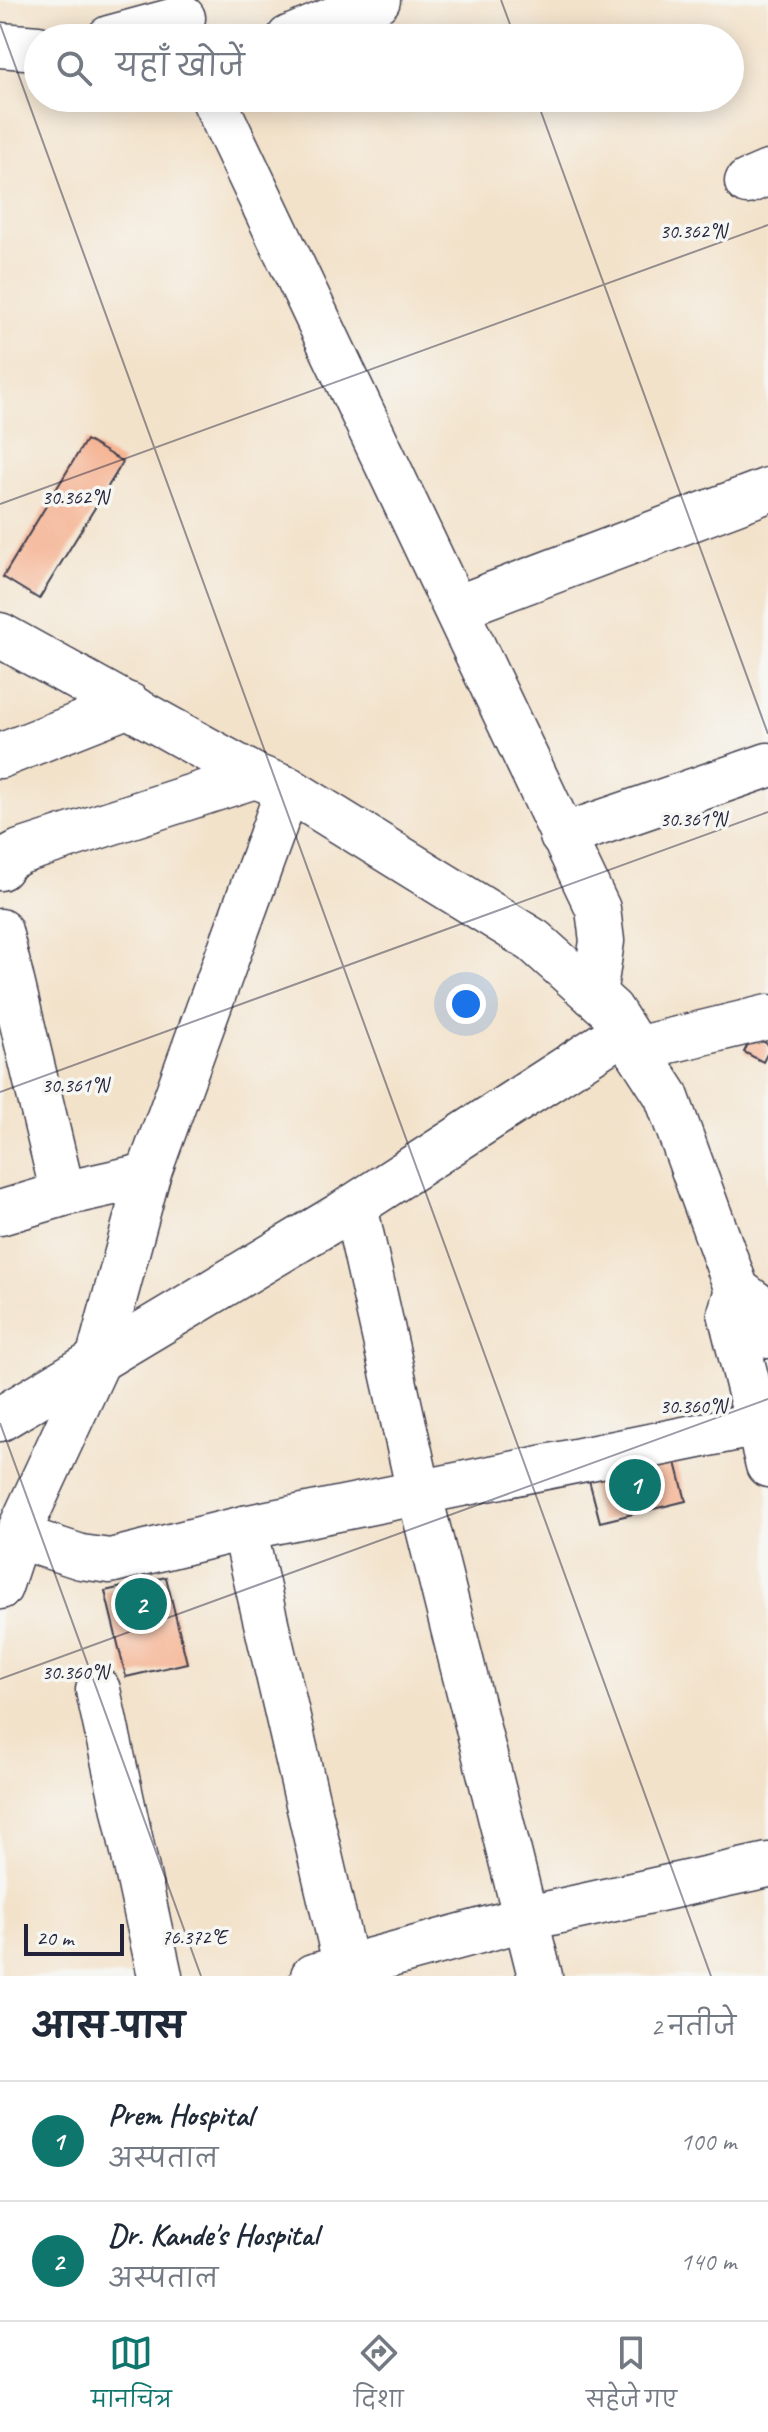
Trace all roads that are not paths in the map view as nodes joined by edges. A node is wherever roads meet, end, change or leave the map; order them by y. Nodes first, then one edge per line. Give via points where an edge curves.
1 (378, 0) edge
2 (186, 19) edge
3 (166, 24) edge
4 (322, 24) edge
5 (0, 45) edge
6 (24, 47) edge
7 (220, 112) edge
8 (768, 490) edge
9 (456, 608) junction
10 (0, 635) edge
11 (129, 705) junction
12 (0, 756) edge
13 (768, 765) edge
14 (272, 783) junction
15 (562, 836) junction
16 (0, 868) edge
17 (0, 931) edge
18 (594, 995) junction
19 (768, 1017) edge
20 (630, 1040) junction
21 (148, 1175) junction
22 (63, 1194) junction
23 (355, 1206) junction
24 (0, 1213) edge
25 (737, 1290) junction
26 (768, 1336) edge
27 (97, 1363) junction
28 (0, 1419) edge
29 (763, 1444) edge
30 (419, 1492) junction
31 (244, 1528) junction
32 (17, 1536) junction
33 (0, 1587) edge
34 (98, 1690) dead end
35 (768, 1865) edge
36 (524, 1919) junction
37 (335, 1973) edge
38 (160, 1976) edge
39 (540, 1976) edge

1 - 4 street
2 - 3 street
5 - 6 street
7 - 9 street
8 - 9 street
9 - 15 street
10 - 11 street
11 - 12 street
11 - 14 street
13 - 15 street
14 - 16 street via 20,852
14 - 18 street via 534,941
14 - 21 street
15 - 18 street via 602,924
17 - 22 street
18 - 20 street
19 - 20 street
20 - 23 street
20 - 25 street via 666,1095
21 - 22 street
21 - 27 street
22 - 24 street
23 - 27 street
23 - 30 street
25 - 26 street via 760,1307
25 - 29 street via 730,1313
27 - 28 street
27 - 32 street
29 - 30 street
30 - 31 street
30 - 36 street
31 - 32 street via 110,1561
31 - 37 street
32 - 33 street
34 - 38 street
35 - 36 street
36 - 37 street
36 - 39 street

